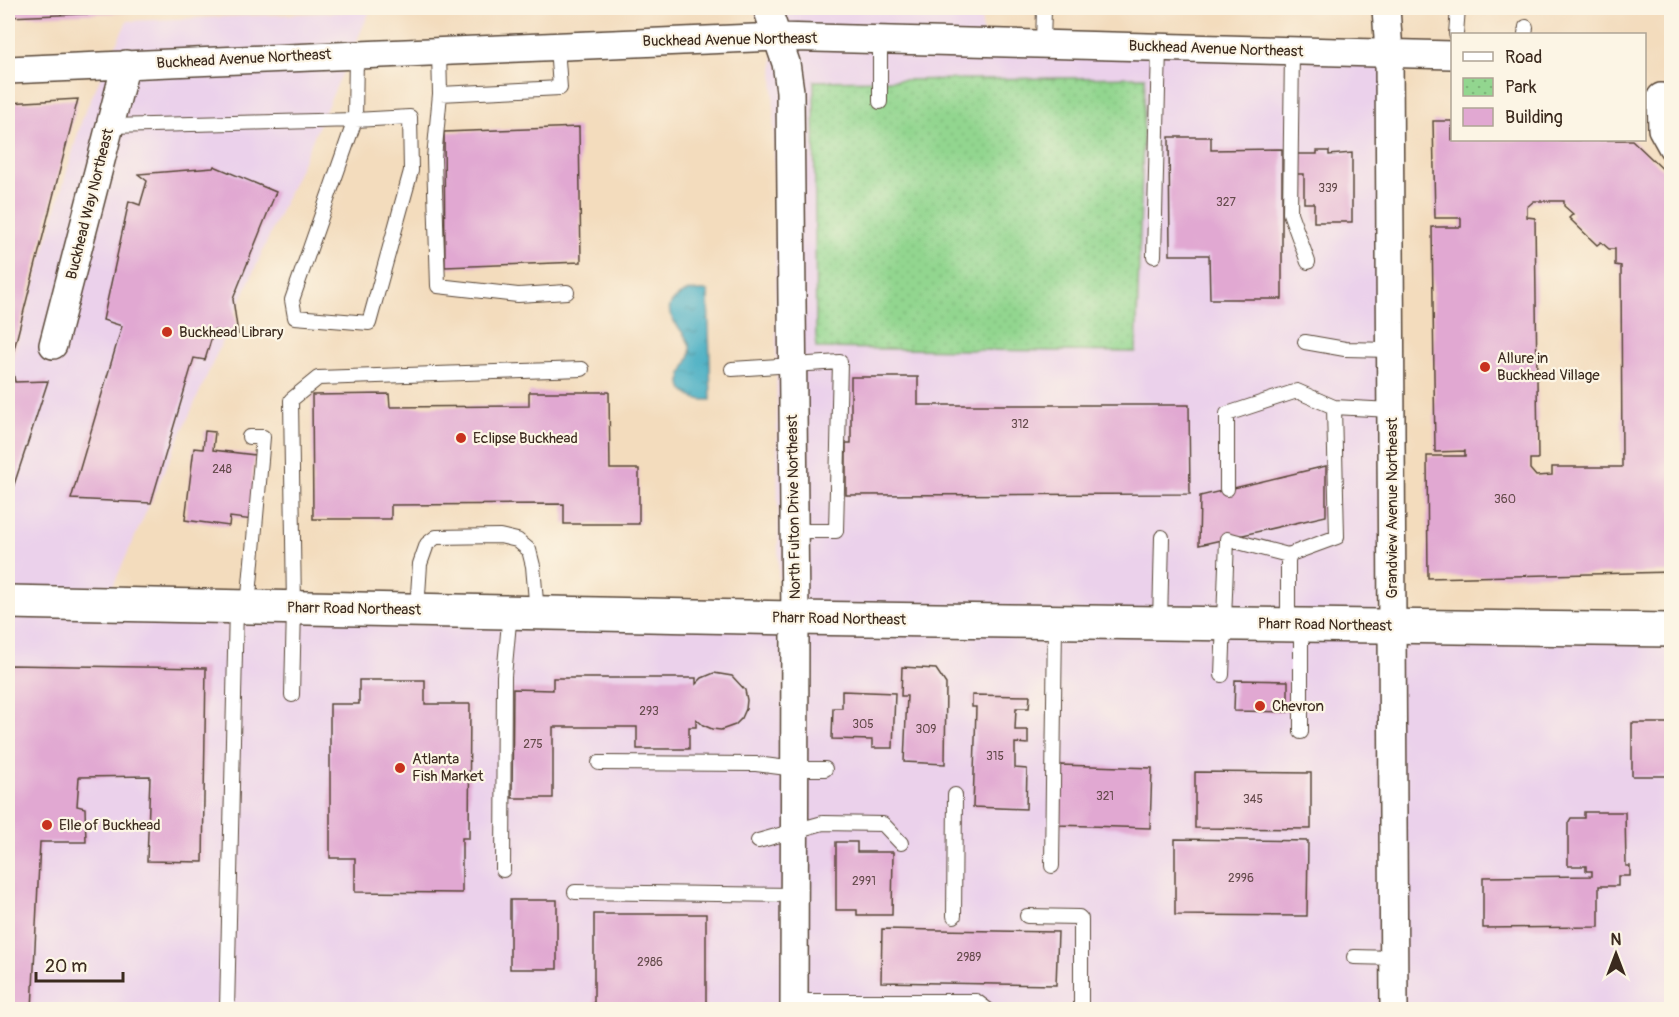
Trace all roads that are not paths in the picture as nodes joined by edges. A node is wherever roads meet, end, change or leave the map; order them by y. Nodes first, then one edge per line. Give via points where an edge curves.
1 (767, 8) edge
2 (1044, 8) edge
3 (1386, 8) edge
4 (1458, 8) edge
5 (1456, 33) edge
6 (777, 37) junction
7 (880, 40) junction
8 (1043, 44) junction
9 (557, 46) junction
10 (1159, 47) junction
11 (439, 51) junction
12 (1292, 51) junction
13 (1389, 53) junction
14 (356, 54) junction
15 (1451, 55) edge
16 (126, 64) junction
17 (8, 70) edge
18 (440, 94) junction
19 (1659, 97) edge
20 (880, 102) dead end
21 (355, 120) junction
22 (110, 126) junction
23 (1671, 147) edge
24 (1154, 256) dead end
25 (1308, 262) dead end
26 (567, 292) dead end
27 (1305, 342) dead end
28 (54, 345) dead end
29 (1391, 350) junction
30 (793, 365) junction
31 (582, 369) dead end
32 (732, 369) dead end
33 (1334, 407) junction
34 (1392, 410) junction
35 (249, 437) dead end
36 (1227, 489) dead end
37 (794, 531) junction
38 (1162, 537) dead end
39 (1288, 555) junction
40 (8, 602) edge
41 (242, 607) junction
42 (294, 608) junction
43 (417, 610) junction
44 (523, 613) junction
45 (795, 618) junction
46 (1055, 622) junction
47 (1160, 623) junction
48 (1222, 624) junction
49 (1295, 625) junction
50 (1393, 626) junction
51 (1671, 630) edge
52 (1222, 675) dead end
53 (292, 695) dead end
54 (1300, 732) dead end
55 (599, 763) dead end
56 (825, 769) dead end
57 (795, 770) junction
58 (955, 795) dead end
59 (795, 829) junction
60 (758, 841) dead end
61 (901, 843) dead end
62 (1052, 866) dead end
63 (503, 870) dead end
64 (575, 892) dead end
65 (794, 895) junction
66 (954, 916) dead end
67 (1027, 916) dead end
68 (1354, 957) dead end
69 (1394, 958) junction
70 (794, 1005) edge
71 (227, 1010) edge
72 (988, 1010) edge
73 (1081, 1010) edge
74 (1394, 1010) edge

1 - 6 street, North Fulton Drive Northeast
2 - 8 lane
3 - 13 street, Grandview Avenue Northeast
4 - 5 lane
6 - 7 street, Buckhead Avenue Northeast
6 - 9 street, Buckhead Avenue Northeast
6 - 30 street, North Fulton Drive Northeast via 790,91
7 - 8 street, Buckhead Avenue Northeast
7 - 20 lane
8 - 10 street, Buckhead Avenue Northeast
9 - 11 street, Buckhead Avenue Northeast
9 - 18 lane via 560,88
10 - 12 street, Buckhead Avenue Northeast
10 - 24 lane
11 - 14 street, Buckhead Avenue Northeast
11 - 18 lane
12 - 13 street, Buckhead Avenue Northeast
12 - 25 lane via 1290,213
13 - 15 street, Buckhead Avenue Northeast
13 - 29 street, Grandview Avenue Northeast
14 - 16 street, Buckhead Avenue Northeast
14 - 21 lane
16 - 17 street, Buckhead Avenue Northeast
16 - 22 street, Buckhead Way Northeast
18 - 26 lane via 434,158 438,286 518,295
19 - 23 street via 1662,129
21 - 21 lane via 292,300 295,317 369,323 377,298 411,171 410,117
21 - 22 lane
22 - 28 street, Buckhead Way Northeast
27 - 29 lane via 1345,349
29 - 34 street, Grandview Avenue Northeast
30 - 32 lane
30 - 37 street, North Fulton Drive Northeast
30 - 37 lane via 840,362 836,531
31 - 42 lane via 318,378 291,400
33 - 34 lane
33 - 36 lane via 1297,391 1227,414
33 - 39 lane via 1337,537
34 - 50 street, Grandview Avenue Northeast
35 - 41 lane via 263,437
37 - 45 street, North Fulton Drive Northeast
38 - 47 lane
39 - 48 lane via 1227,539
39 - 49 lane
40 - 41 street, Pharr Road Northeast
41 - 42 street, Pharr Road Northeast
41 - 71 lane
42 - 43 street, Pharr Road Northeast
42 - 53 lane
43 - 44 street, Pharr Road Northeast
43 - 44 lane via 420,564 427,544 436,537 500,536 517,540 529,550 533,566
44 - 45 street, Pharr Road Northeast
44 - 63 lane via 504,676
45 - 46 street, Pharr Road Northeast
45 - 57 street, North Fulton Drive Northeast
46 - 47 street, Pharr Road Northeast
46 - 62 lane
47 - 48 street, Pharr Road Northeast
48 - 49 street, Pharr Road Northeast
48 - 52 lane
49 - 50 street, Pharr Road Northeast
49 - 54 lane
50 - 51 street, Pharr Road Northeast
50 - 69 street, Grandview Avenue Northeast
55 - 57 lane via 756,764
56 - 57 lane
57 - 59 street, North Fulton Drive Northeast
58 - 66 lane
59 - 60 lane
59 - 61 lane via 823,823 883,824
59 - 65 street, North Fulton Drive Northeast
64 - 65 lane
65 - 70 street, North Fulton Drive Northeast
67 - 73 lane via 1081,919
68 - 69 lane
69 - 74 street, Grandview Avenue Northeast
70 - 72 lane via 976,1001

